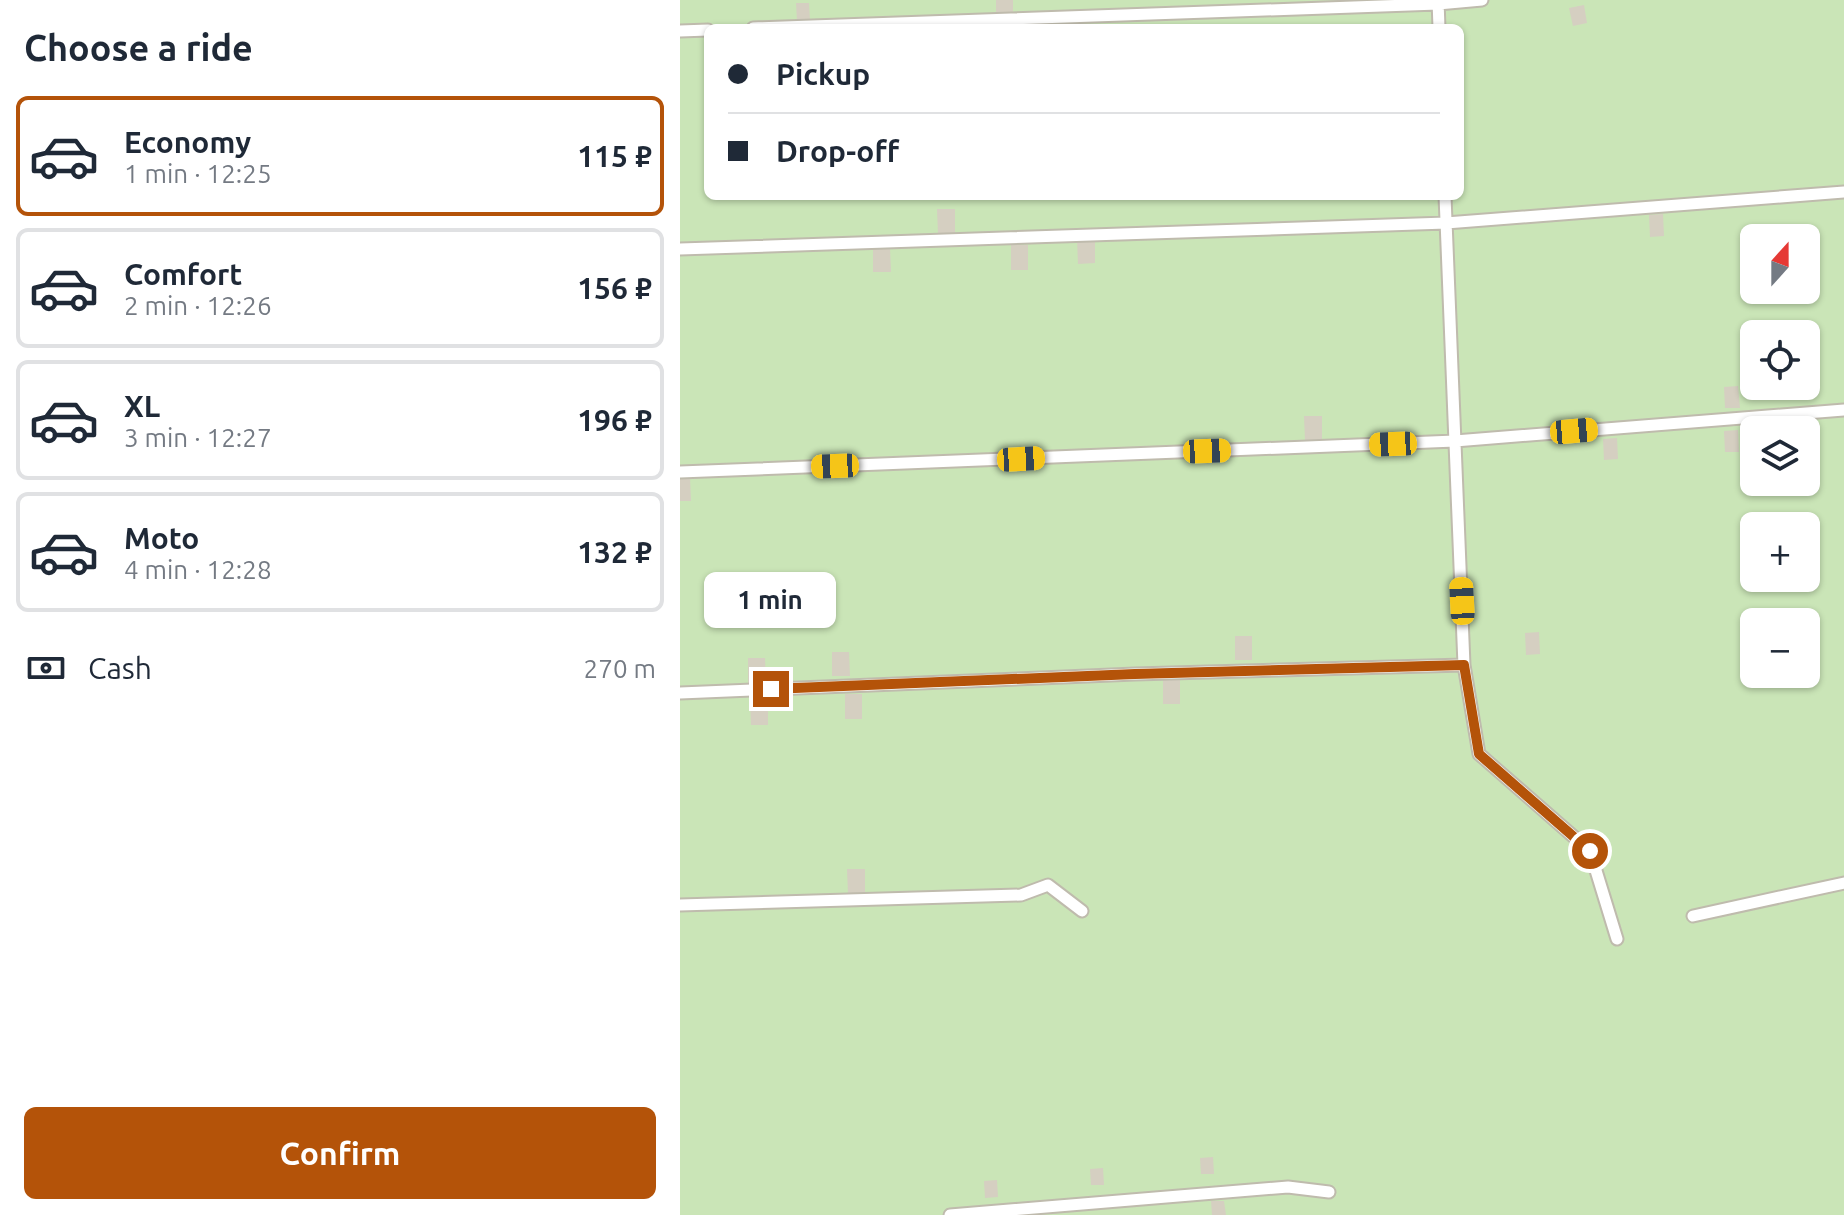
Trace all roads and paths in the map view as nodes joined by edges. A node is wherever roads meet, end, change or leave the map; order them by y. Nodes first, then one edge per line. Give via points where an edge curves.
1 (1482, 0) edge
2 (1438, 2) edge
3 (858, 24) edge
4 (1439, 24) edge
5 (704, 30) edge
6 (680, 31) edge
7 (1844, 192) edge
8 (1445, 200) edge
9 (1446, 223) junction
10 (680, 249) edge
11 (1844, 410) edge
12 (1455, 441) junction
13 (680, 472) edge
14 (1464, 665) junction
15 (680, 693) edge
16 (1844, 883) edge
17 (680, 905) edge
18 (1082, 911) dead end
19 (1693, 916) dead end
20 (1617, 939) dead end
21 (1329, 1192) dead end
22 (950, 1215) edge

1 - 2 lane
2 - 3 lane
2 - 4 lane
5 - 6 lane
7 - 9 lane
8 - 9 lane
9 - 10 lane
9 - 12 lane
11 - 12 lane
12 - 13 lane
12 - 14 lane
14 - 15 lane
14 - 20 lane via 1479,754 1590,851
16 - 19 lane
17 - 18 lane via 1021,895 1048,885
21 - 22 lane via 1288,1187

